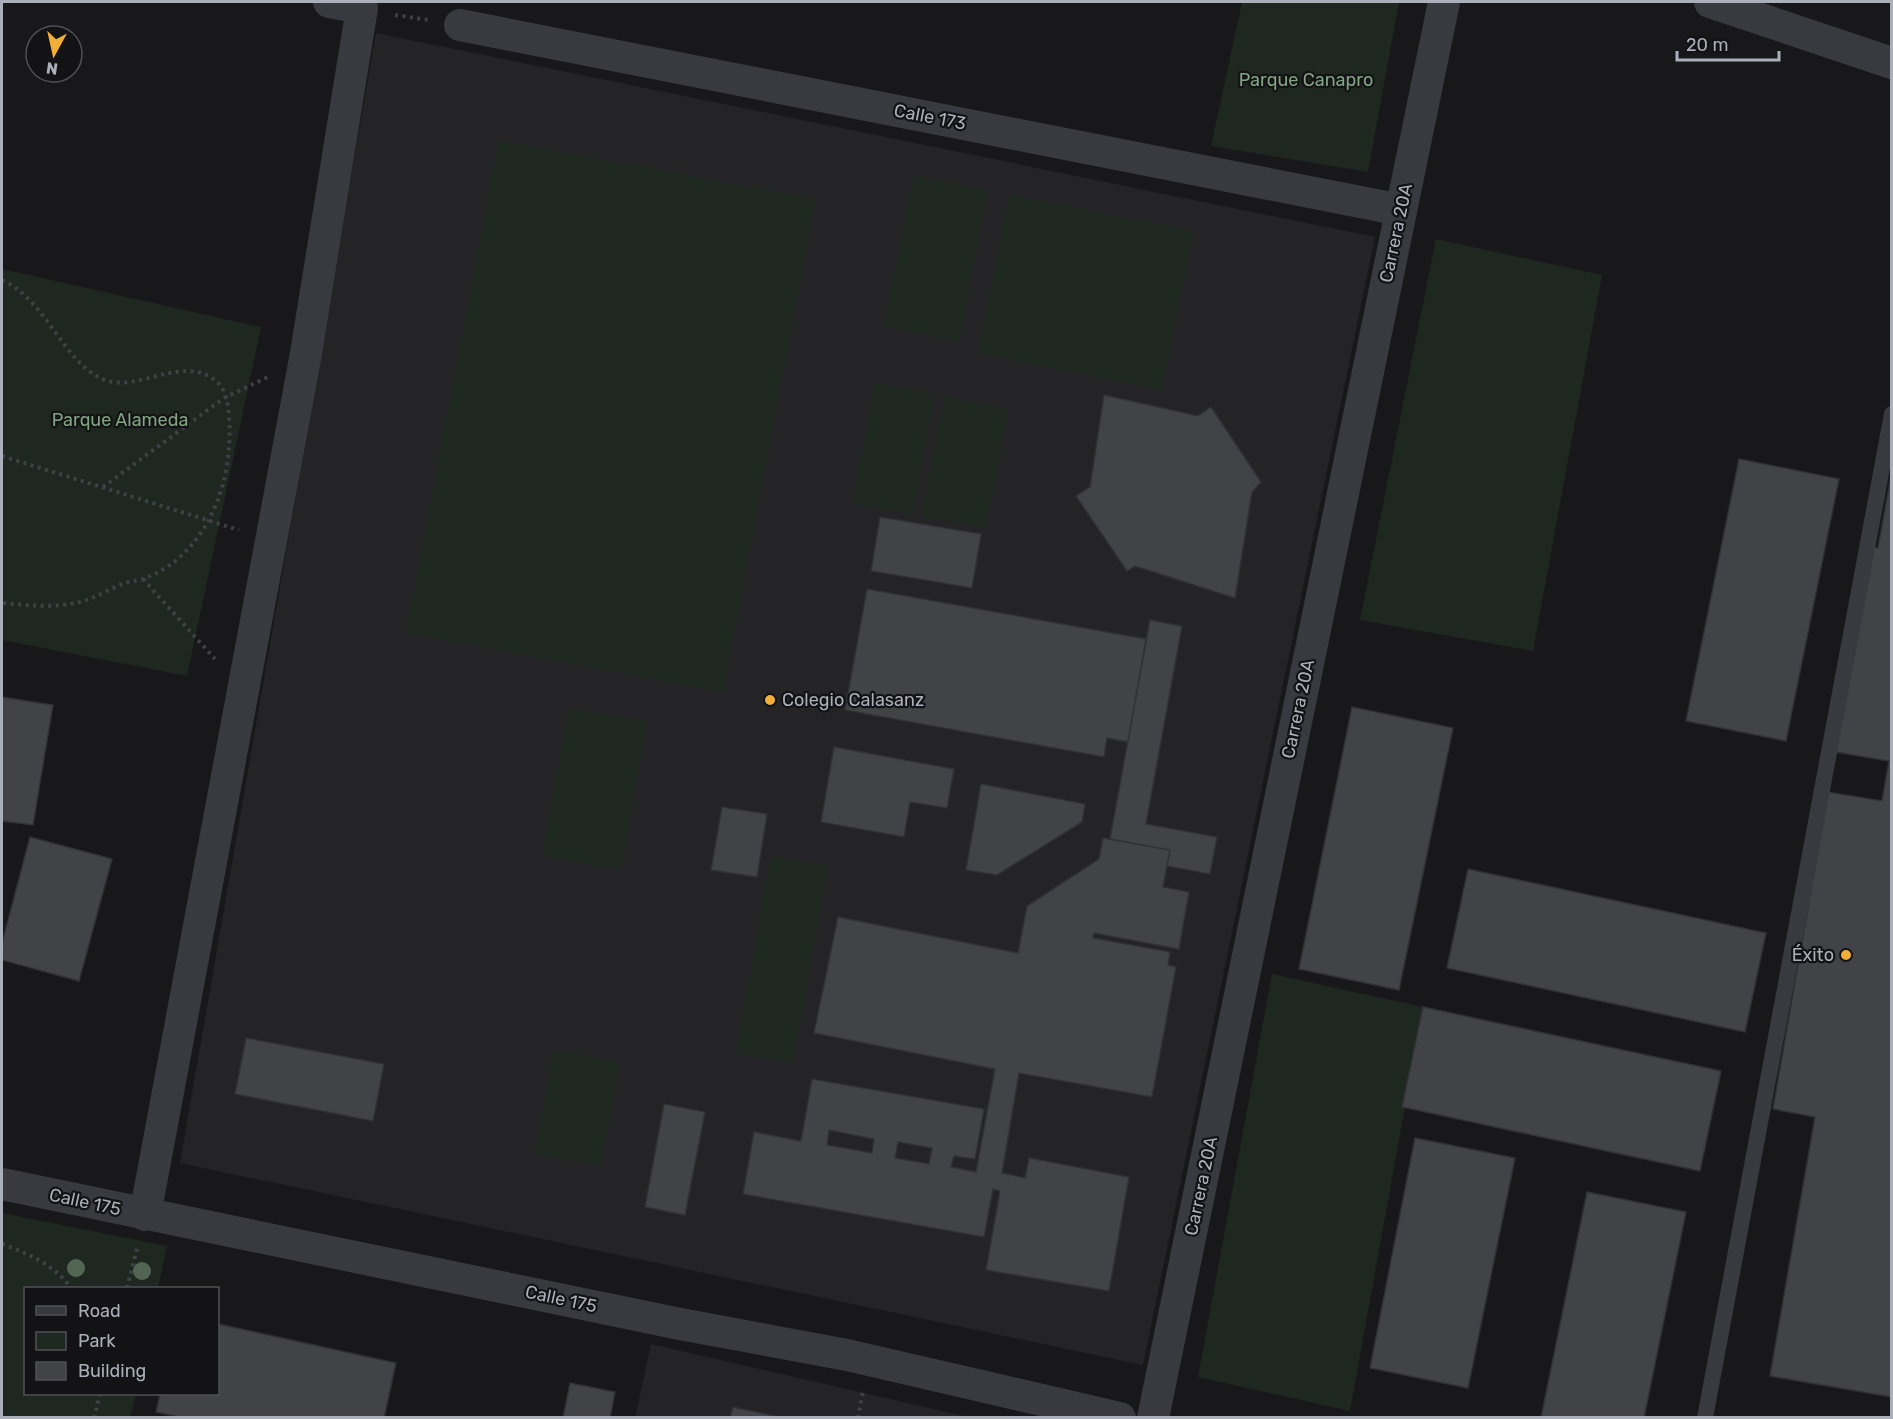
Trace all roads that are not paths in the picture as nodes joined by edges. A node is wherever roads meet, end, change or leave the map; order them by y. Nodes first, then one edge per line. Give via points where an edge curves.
1 (329, 2) edge
2 (1444, 2) edge
3 (1710, 2) edge
4 (460, 25) dead end
5 (1892, 63) edge
6 (1401, 210) junction
7 (1892, 414) edge
8 (2, 1184) edge
9 (145, 1215) junction
10 (1120, 1418) edge
11 (1153, 1418) edge
12 (1705, 1418) edge

1 - 9 street via 362,8 305,359
2 - 6 street, Carrera 20A
3 - 5 street
4 - 6 street, Calle 173
6 - 11 street, Carrera 20A
7 - 12 lane
8 - 9 street, Calle 175
9 - 10 street, Calle 175 via 847,1355

